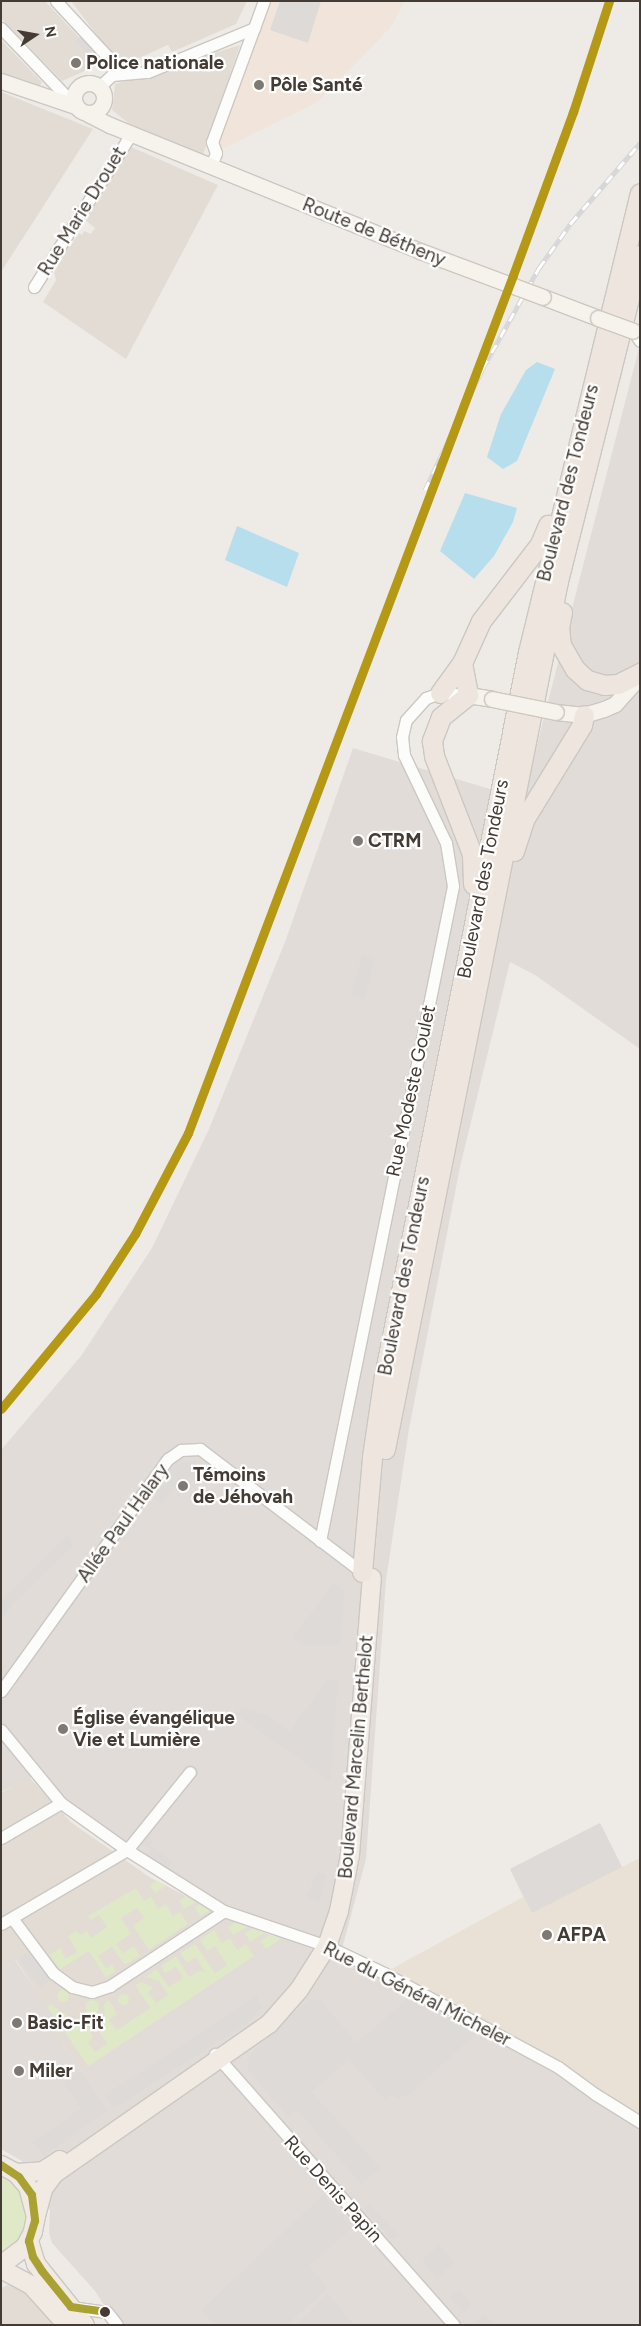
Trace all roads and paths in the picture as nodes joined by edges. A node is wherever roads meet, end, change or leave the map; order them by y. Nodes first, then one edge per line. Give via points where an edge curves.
1 (56, 1) edge
2 (264, 1) edge
3 (1, 28) edge
4 (254, 28) junction
5 (116, 74) junction
6 (1, 80) edge
7 (99, 87) junction
8 (81, 102) junction
9 (131, 134) junction
10 (211, 166) junction
11 (640, 192) edge
12 (640, 255) edge
13 (34, 288) dead end
14 (637, 335) edge
15 (586, 408) junction
16 (586, 471) junction
17 (462, 663) junction
18 (640, 674) edge
19 (440, 693) junction
20 (468, 695) junction
21 (584, 715) junction
22 (477, 987) junction
23 (428, 1152) junction
24 (320, 1541) junction
25 (367, 1575) junction
26 (1, 1691) edge
27 (1, 1730) edge
28 (190, 1772) dead end
29 (61, 1803) junction
30 (1, 1838) edge
31 (127, 1850) junction
32 (224, 1912) junction
33 (12, 1918) junction
34 (1, 1924) edge
35 (322, 1945) junction
36 (217, 2057) junction
37 (640, 2122) edge
38 (8, 2169) edge
39 (36, 2216) junction
40 (29, 2241) junction
41 (1, 2264) edge
42 (1, 2269) edge
43 (71, 2307) junction
44 (67, 2325) edge
45 (85, 2325) edge
46 (117, 2325) edge
47 (454, 2325) edge

1 - 5 street via 107,56
2 - 4 street
3 - 8 street
4 - 5 street via 148,72
4 - 10 street via 212,142 216,153
5 - 7 street
6 - 8 main road via 45,97
7 - 8 main road via 86,83
7 - 8 main road via 104,98
8 - 9 main road, Route de Bétheny via 110,125
9 - 10 main road, Route de Bétheny
9 - 13 street, Rue Marie Drouet
10 - 14 main road, Route de Bétheny, bridge
11 - 15 highway, Boulevard des Tondeurs
12 - 16 highway, Boulevard des Tondeurs
15 - 17 highway via 569,448 540,544 481,621
15 - 23 highway, Boulevard des Tondeurs via 535,619
16 - 18 highway via 559,627 561,645 575,669 587,680 604,686 618,684
16 - 22 highway, Boulevard des Tondeurs via 558,581
17 - 19 highway
17 - 20 highway
18 - 21 main road via 615,704
19 - 20 street
19 - 24 street, Rue Modeste Goulet via 415,706 406,720 402,737 404,755 446,843 452,886
20 - 21 main road, bridge
20 - 23 highway via 441,717 432,742 434,756 467,838 474,868 470,905 432,1095
21 - 22 highway via 582,725 525,818
22 - 25 highway, Boulevard des Tondeurs via 385,1446
23 - 25 highway, Boulevard des Tondeurs via 377,1419
24 - 25 street, Allée Paul Halary
24 - 26 street, Allée Paul Halary via 200,1449 182,1450 168,1459
25 - 35 main road, Boulevard Marcelin Berthelot via 339,1862
27 - 29 street
28 - 31 street
29 - 30 street
29 - 31 street, Rue du Général Micheler
31 - 32 street, Rue du Général Micheler
31 - 33 street
32 - 33 street via 110,1986 92,1992 72,1987 53,1973
32 - 35 street, Rue du Général Micheler
33 - 34 street
35 - 36 main road, Boulevard Marcelin Berthelot via 275,2004
35 - 37 street, Rue du Général Micheler via 384,1973 558,2067
36 - 38 main road, Boulevard Marcelin Berthelot via 44,2170
36 - 39 main road, Boulevard Marcelin Berthelot via 54,2174 43,2190
36 - 47 street, Rue Denis Papin
38 - 39 main road via 30,2191
39 - 40 main road, Boulevard Marcelin Berthelot
40 - 41 main road via 16,2256
40 - 43 main road via 36,2264
42 - 44 main road via 31,2285
43 - 45 main road
43 - 46 street via 107,2312

